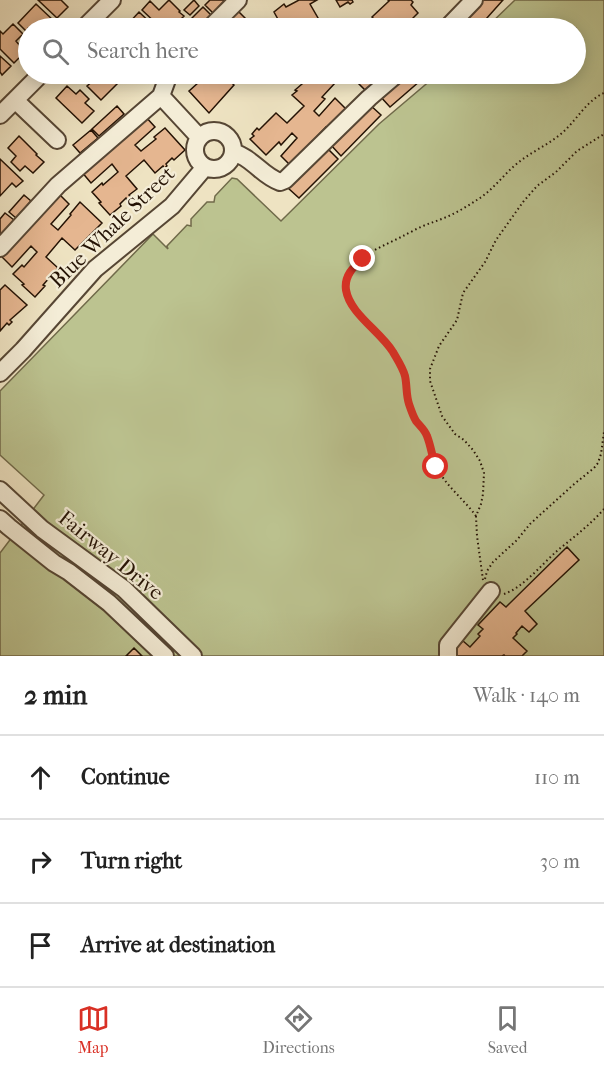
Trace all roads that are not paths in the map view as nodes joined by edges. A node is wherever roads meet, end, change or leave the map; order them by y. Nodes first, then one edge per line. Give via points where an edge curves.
1 (112, 0) edge
2 (238, 0) edge
3 (474, 0) edge
4 (94, 18) edge
5 (220, 18) edge
6 (457, 18) edge
7 (31, 84) edge
8 (165, 84) edge
9 (385, 84) edge
10 (161, 96) junction
11 (15, 100) junction
12 (0, 116) edge
13 (199, 137) junction
14 (57, 140) dead end
15 (234, 152) junction
16 (205, 167) junction
17 (0, 248) edge
18 (0, 373) edge
19 (0, 490) edge
20 (0, 519) edge
21 (497, 593) road end
22 (165, 656) edge
23 (193, 656) edge
24 (448, 656) edge

1 - 4 street
2 - 5 street
3 - 6 street
7 - 11 street
8 - 10 street
9 - 15 street via 285,180 273,180
10 - 13 street
10 - 17 street via 58,185
11 - 12 street
11 - 14 street
13 - 15 street via 221,132 231,140
13 - 16 street via 196,158
15 - 16 street via 224,167
16 - 18 street, Blue Whale Street via 172,206 95,269
19 - 23 street, Fairway Drive via 42,529 124,589
20 - 22 street, Fairway Drive via 109,603
21 - 24 street via 448,645

